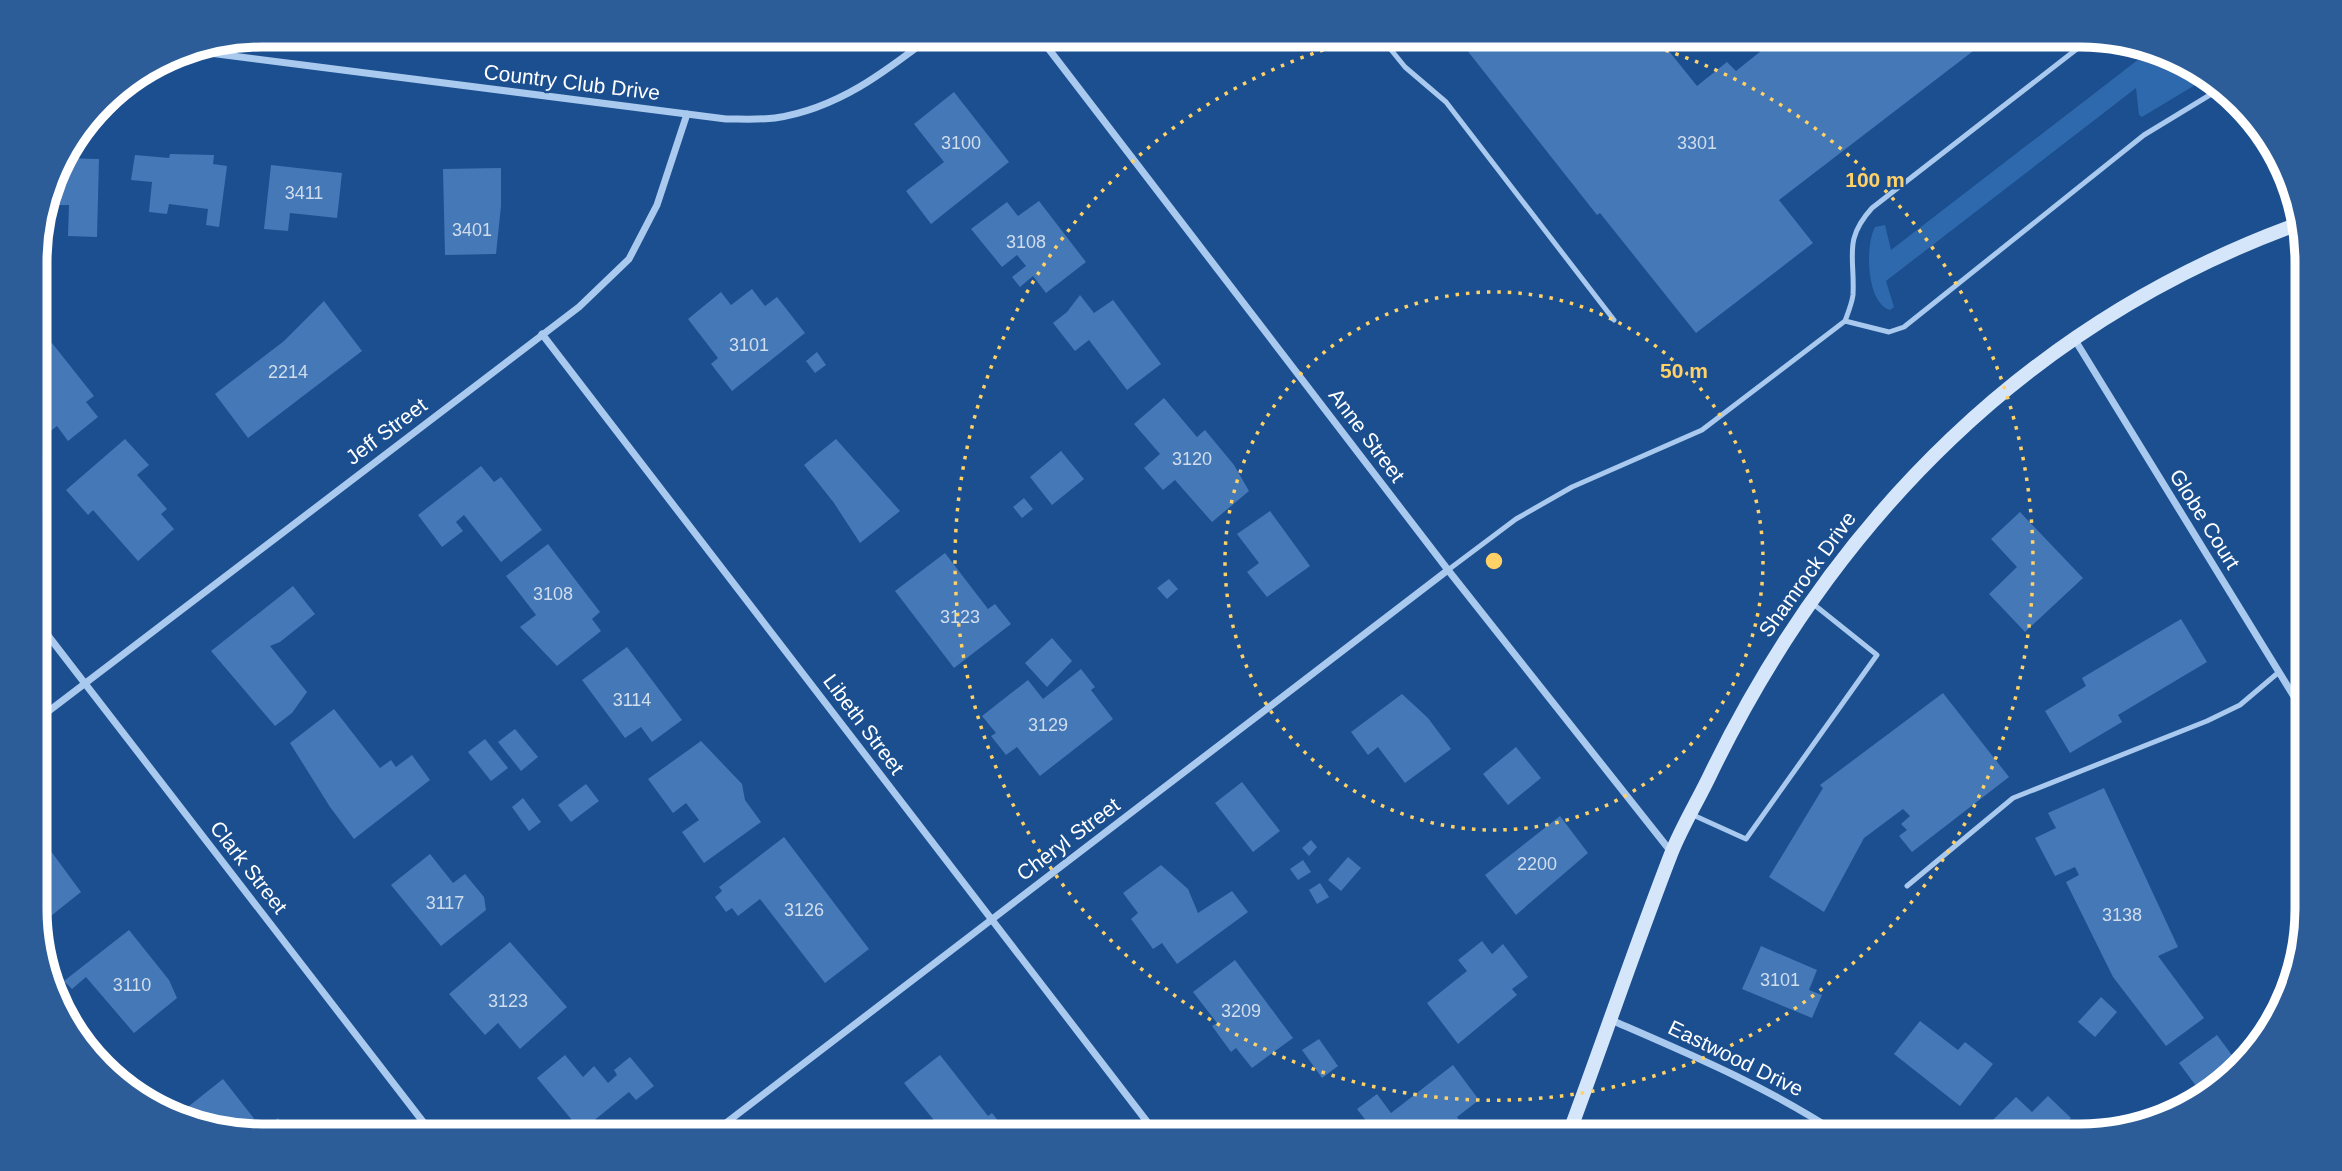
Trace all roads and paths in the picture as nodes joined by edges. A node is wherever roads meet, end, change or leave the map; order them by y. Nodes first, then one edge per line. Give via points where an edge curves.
1 (916, 47) edge
2 (1047, 47) edge
3 (1388, 47) edge
4 (2079, 47) edge
5 (214, 54) edge
6 (2212, 94) edge
7 (687, 114) junction
8 (2291, 227) edge
9 (1614, 320) dead end
10 (1845, 321) junction
11 (542, 334) junction
12 (2074, 340) junction
13 (1448, 570) junction
14 (1809, 601) junction
15 (47, 635) edge
16 (2279, 672) junction
17 (85, 683) junction
18 (2295, 698) edge
19 (47, 712) edge
20 (1691, 814) junction
21 (1672, 853) junction
22 (1907, 887) dead end
23 (992, 920) junction
24 (1611, 1020) junction
25 (1573, 1123) edge
26 (1823, 1123) edge
27 (425, 1124) edge
28 (725, 1124) edge
29 (1148, 1124) edge

1 - 7 street, Country Club Drive via 852,93 823,106 775,118
2 - 13 street, Anne Street
3 - 9 lane via 1446,102
4 - 10 lane via 1857,224 1850,244 1853,297
5 - 7 street, Country Club Drive
6 - 10 lane via 2144,135 1904,327 1889,332
7 - 11 street, Jeff Street via 657,205 629,259 579,307
8 - 12 street, Shamrock Drive via 2164,282
10 - 13 lane via 1702,430 1572,487 1516,519
11 - 17 street, Jeff Street
11 - 23 street, Libeth Street
12 - 14 street, Shamrock Drive via 1964,423 1894,495
12 - 16 street, Globe Court
13 - 21 street, Anne Street
13 - 23 street, Cheryl Street
14 - 20 street, Shamrock Drive via 1764,670
14 - 20 lane via 1877,654 1746,839
15 - 17 street, Clark Street
16 - 18 street, Globe Court
16 - 22 lane via 2240,705 2207,721 2013,798
17 - 19 street, Jeff Street
17 - 27 street, Clark Street
20 - 21 street, Shamrock Drive
21 - 24 street, Shamrock Drive
23 - 28 street, Cheryl Street
23 - 29 street, Libeth Street
24 - 25 street, Shamrock Drive
24 - 26 street, Eastwood Drive via 1742,1076

